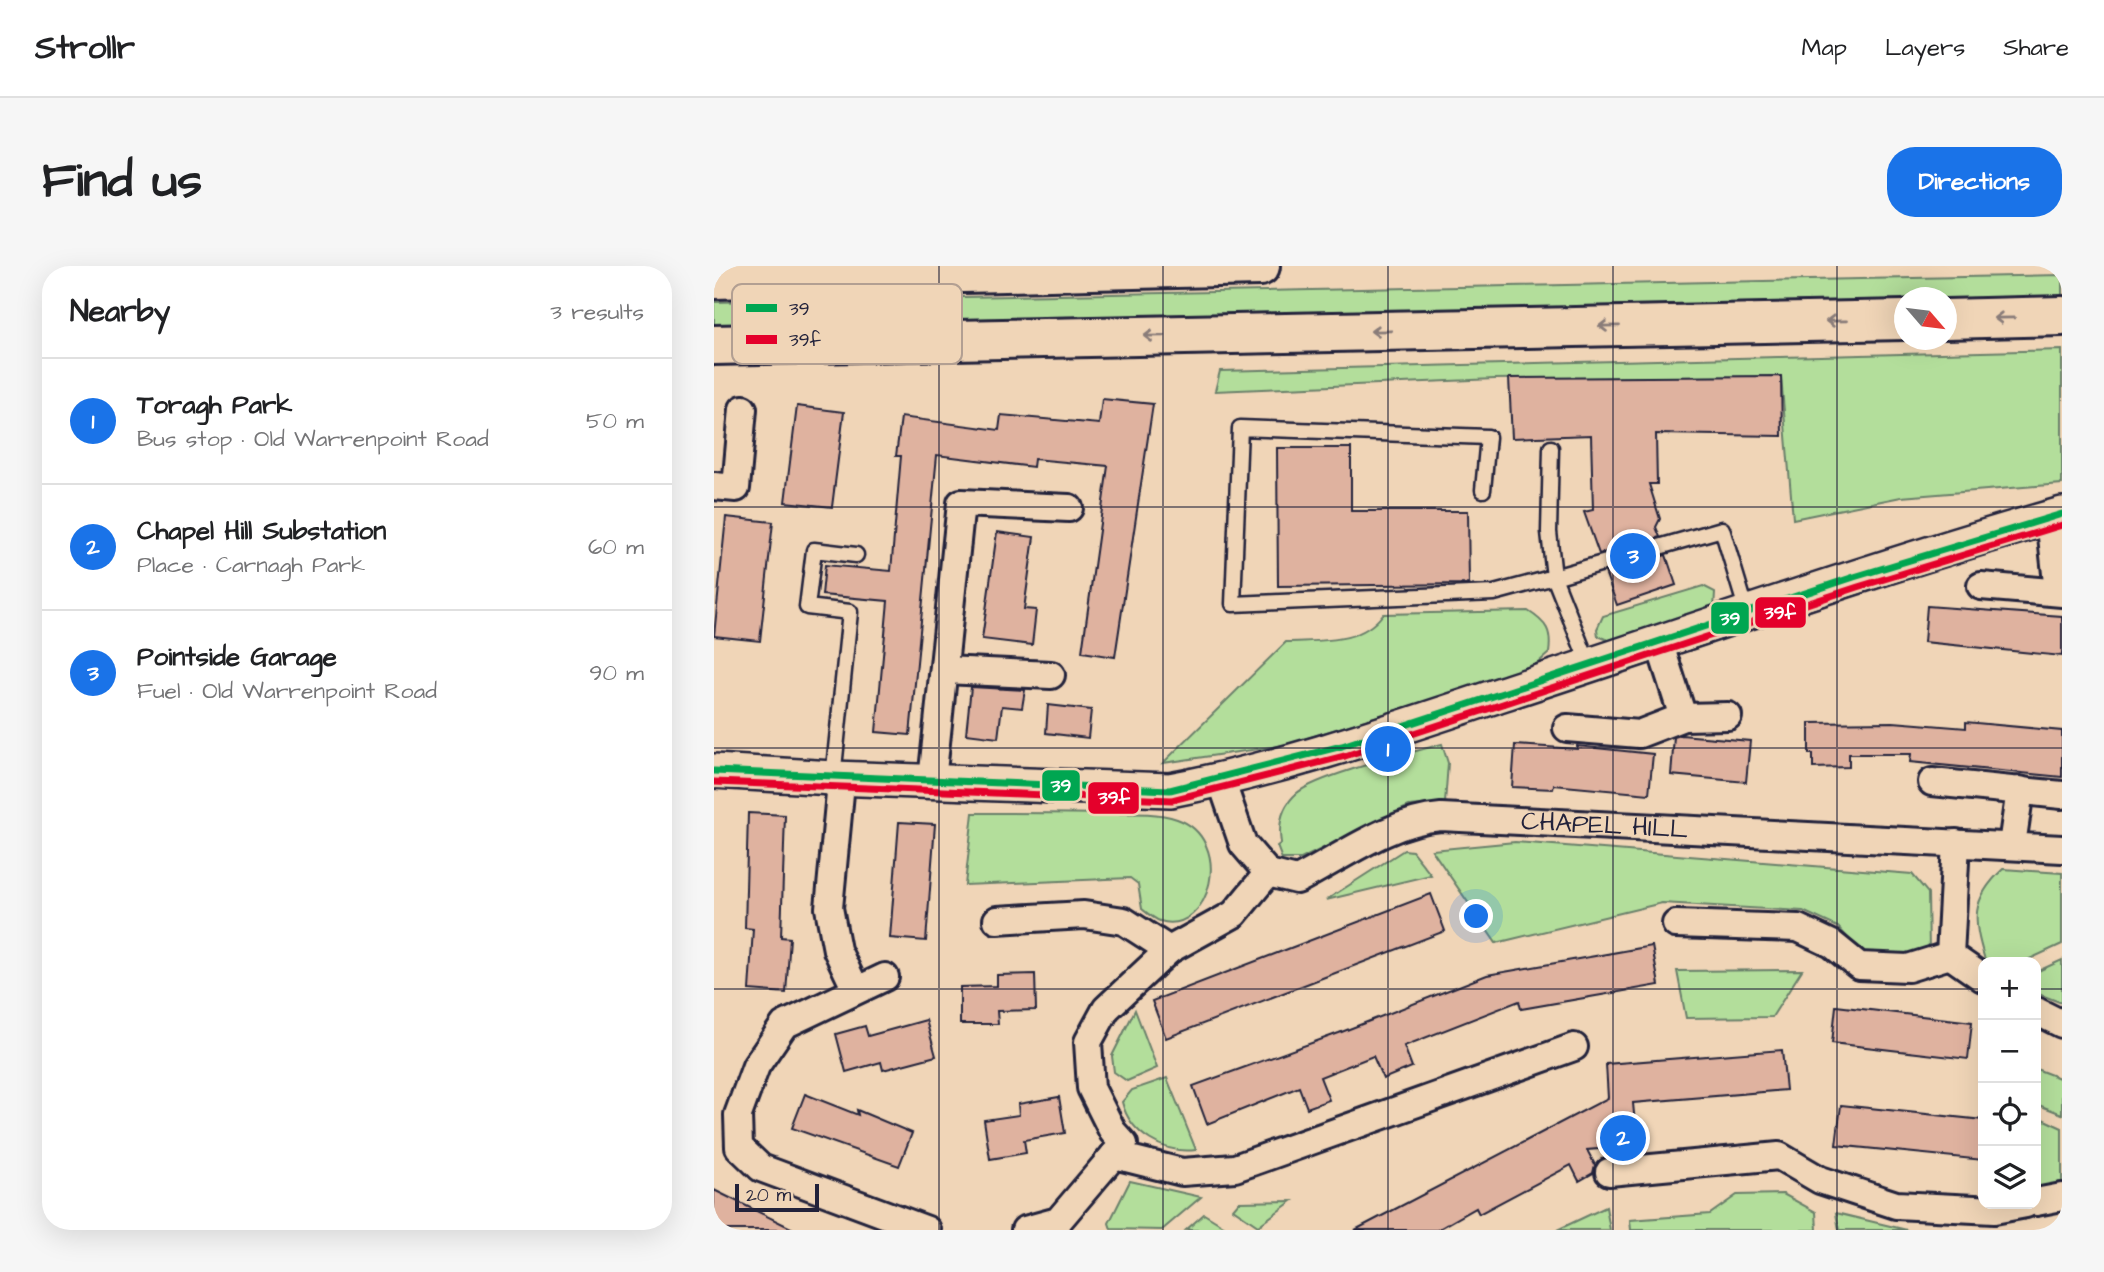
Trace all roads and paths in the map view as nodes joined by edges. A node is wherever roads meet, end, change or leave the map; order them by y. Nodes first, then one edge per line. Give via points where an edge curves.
1 (1260, 266) edge
2 (714, 279) edge
3 (2062, 316) edge
4 (1957, 319) edge
5 (1894, 320) edge
6 (962, 340) edge
7 (714, 345) edge
8 (732, 345) edge
9 (743, 409) dead end
10 (1551, 448) dead end
11 (714, 486) edge
12 (1483, 490) dead end
13 (1069, 508) dead end
14 (2056, 516) edge
15 (856, 555) dead end
16 (1554, 577) junction
17 (1981, 586) dead end
18 (2060, 592) edge
19 (1747, 612) junction
20 (1659, 642) junction
21 (1589, 665) junction
22 (944, 670) junction
23 (1051, 675) dead end
24 (1728, 716) dead end
25 (1683, 717) junction
26 (1566, 728) dead end
27 (714, 771) edge
28 (833, 778) junction
29 (1221, 780) junction
30 (932, 781) junction
31 (1932, 782) dead end
32 (2020, 790) junction
33 (2062, 794) edge
34 (1956, 843) junction
35 (2012, 845) junction
36 (2062, 849) edge
37 (1268, 873) junction
38 (997, 920) dead end
39 (1676, 924) dead end
40 (1169, 950) junction
41 (1951, 955) junction
42 (1978, 974) edge
43 (885, 978) dead end
44 (856, 990) junction
45 (2041, 1014) edge
46 (2062, 1024) edge
47 (1574, 1047) dead end
48 (1114, 1154) junction
49 (1609, 1172) dead end
50 (2062, 1197) edge
51 (2041, 1201) edge
52 (1999, 1209) edge
53 (926, 1230) edge
54 (1025, 1230) edge

1 - 2 highway
3 -> 4 highway
5 -> 6 highway
8 -> 7 highway
9 - 11 street via 736,488
10 - 16 lane via 1549,532
12 - 16 lane via 1488,437 1240,428 1233,604 1494,593
13 - 22 street via 961,503
14 - 18 street
14 - 19 street
15 - 28 lane via 814,550 807,607 850,612
16 - 19 lane via 1722,529
16 - 21 lane
17 - 18 street
19 - 20 street
20 - 21 street
20 - 25 street
21 - 29 street
22 - 23 street
22 - 30 street
24 - 25 street
25 - 26 street via 1639,734
27 - 28 street
28 - 30 street
28 - 44 street via 840,793 829,908 837,950
29 - 30 street via 1170,790
29 - 37 street via 1244,844
31 - 32 street
32 - 33 street
32 - 35 street
34 - 35 street, CHAPEL HILL
34 - 37 street, CHAPEL HILL via 1441,817 1423,818 1389,831 1297,880
34 - 41 street
35 - 36 street, CHAPEL HILL
37 - 40 street via 1234,914
38 - 40 street via 1084,915 1124,921
39 - 41 street via 1798,928 1832,944 1859,966 1908,968
40 - 48 street via 1106,1009 1088,1042 1091,1088 1124,1144
41 - 42 street
43 - 44 street
44 - 53 street via 784,1025 756,1066 738,1115 739,1147 761,1168
45 - 46 street
47 - 48 street via 1235,1168 1182,1172
48 - 54 street via 1058,1221
49 - 52 street via 1779,1156 1819,1180 1896,1205
50 - 51 street

